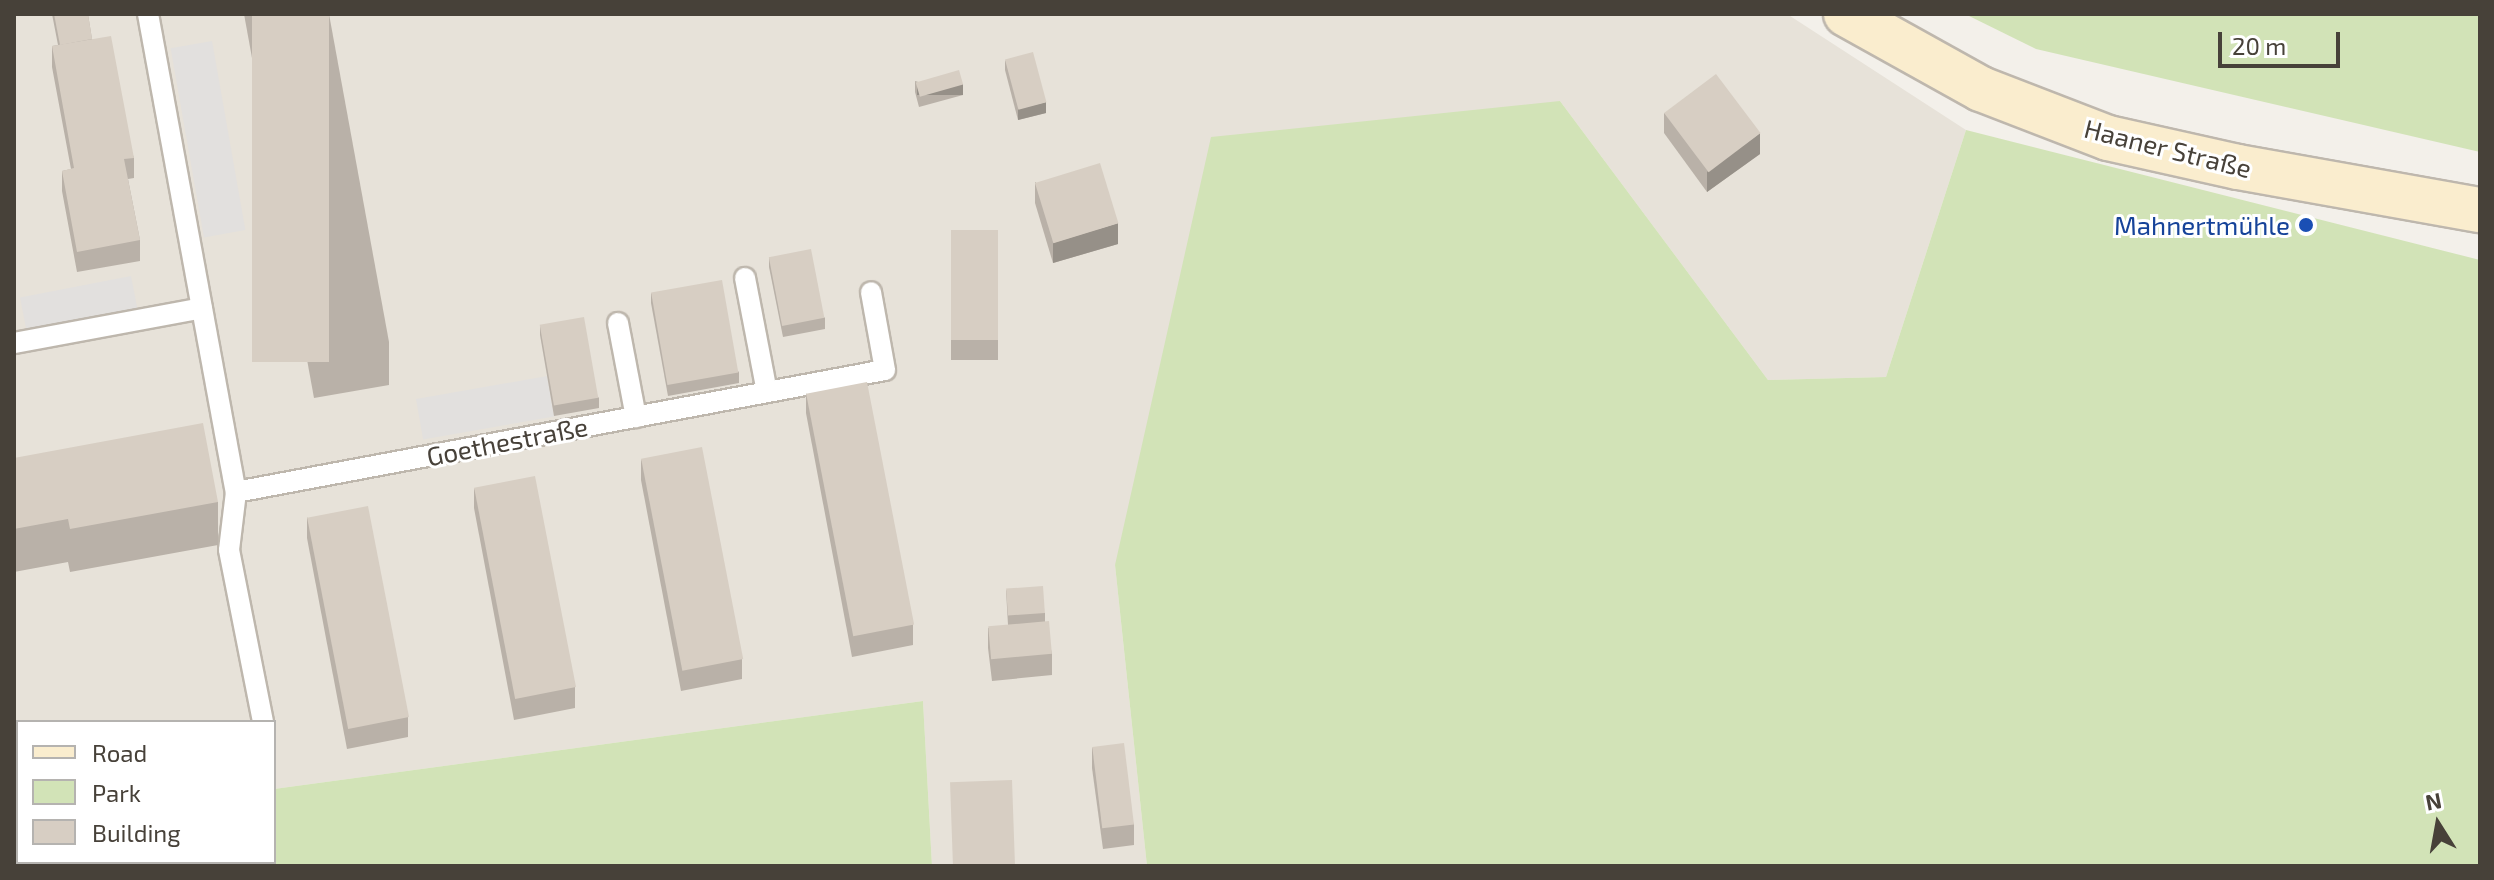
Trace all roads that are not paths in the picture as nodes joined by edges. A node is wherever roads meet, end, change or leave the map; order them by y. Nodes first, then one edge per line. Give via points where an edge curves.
1 (148, 14) edge
2 (1846, 14) edge
3 (2473, 208) edge
4 (745, 278) dead end
5 (871, 292) dead end
6 (202, 308) junction
7 (618, 323) dead end
8 (14, 343) edge
9 (767, 392) junction
10 (636, 417) junction
11 (236, 492) junction
12 (263, 720) edge

1 - 6 lane
2 - 3 main road, Haaner Straße via 1981,89 2108,138
4 - 9 lane
5 - 9 lane, Goethestraße via 885,370
6 - 8 lane
6 - 11 lane
7 - 10 lane
9 - 10 lane, Goethestraße
10 - 11 lane, Goethestraße
11 - 12 lane via 229,550

